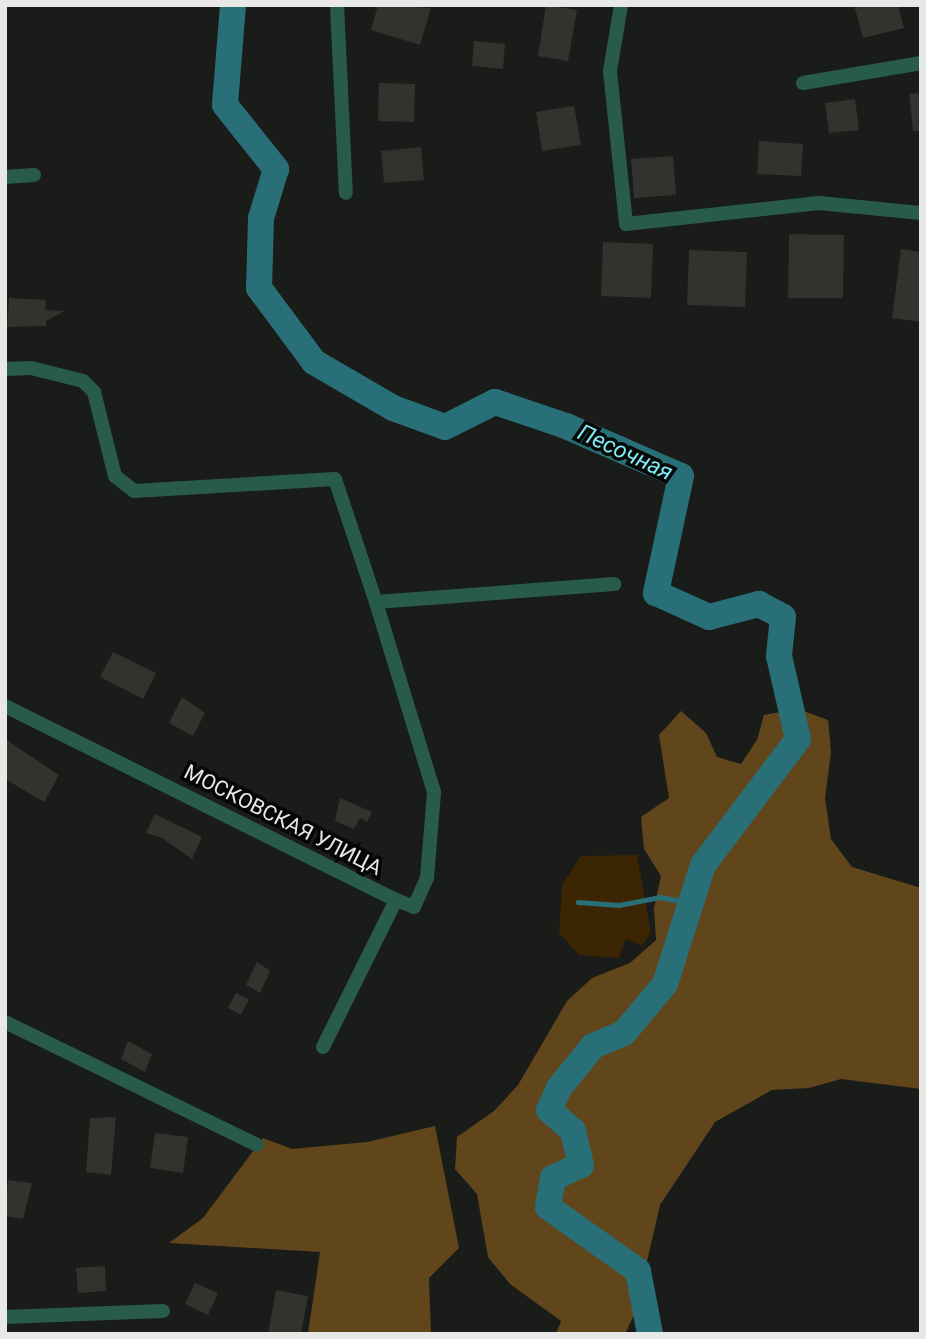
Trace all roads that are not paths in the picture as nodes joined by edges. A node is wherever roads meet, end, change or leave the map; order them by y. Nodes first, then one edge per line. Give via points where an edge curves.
1 (337, 5) edge
2 (621, 5) edge
3 (921, 63) edge
4 (803, 83) dead end
5 (34, 175) dead end
6 (5, 177) edge
7 (346, 192) dead end
8 (921, 213) edge
9 (5, 369) edge
10 (614, 584) dead end
11 (376, 602) junction
12 (5, 706) edge
13 (396, 900) junction
14 (5, 1022) edge
15 (323, 1046) dead end
16 (257, 1145) dead end
17 (163, 1311) dead end
18 (5, 1317) edge

1 - 7 street
2 - 8 street via 610,71 626,224 819,203
3 - 4 street
5 - 6 street
9 - 11 street via 31,369 83,381 93,392 115,476 134,491 335,479
10 - 11 street
11 - 13 street via 433,792 427,878 414,907
12 - 13 street, МОСКОВСКАЯ УЛИЦА
13 - 15 street, МОСКОВСКАЯ УЛИЦА
14 - 16 street
17 - 18 street

